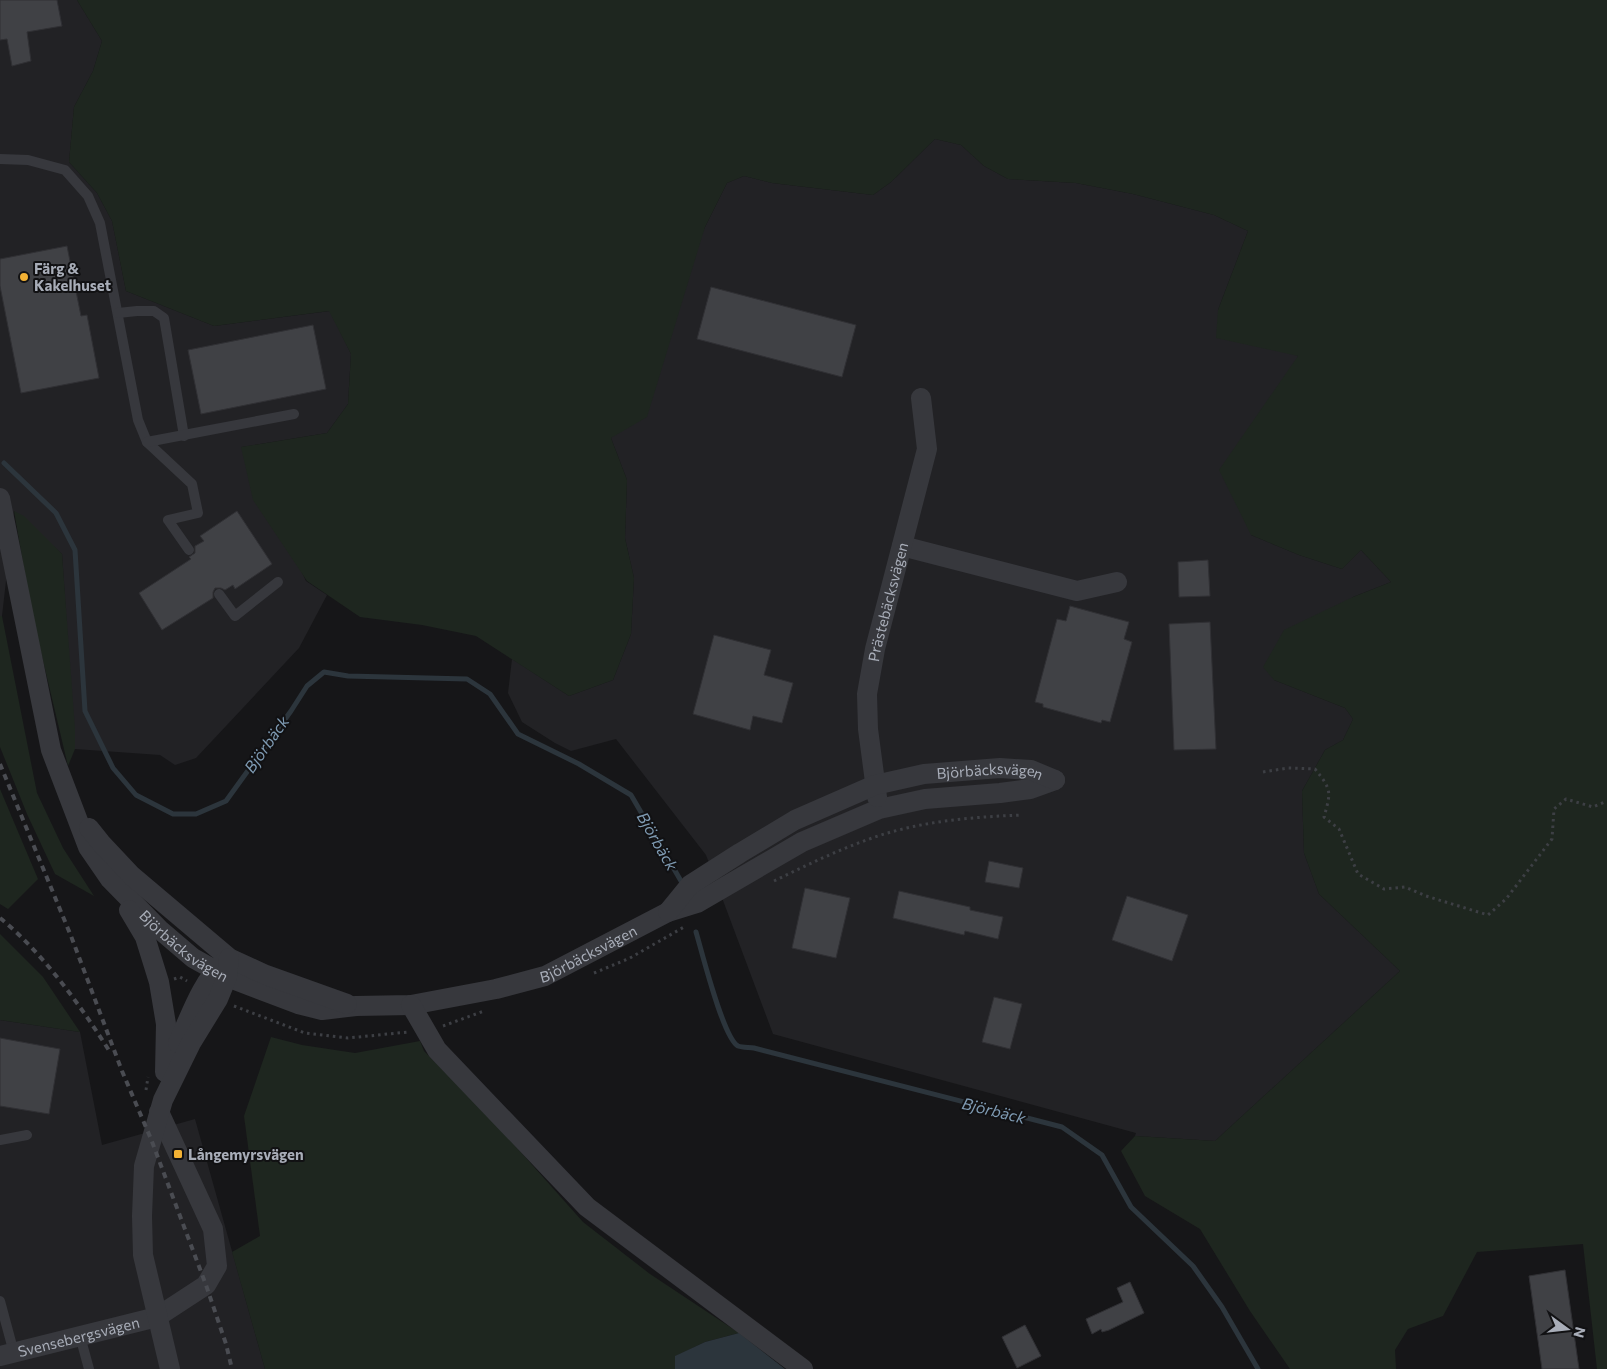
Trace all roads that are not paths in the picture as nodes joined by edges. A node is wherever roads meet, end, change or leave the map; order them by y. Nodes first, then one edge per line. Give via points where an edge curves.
1 (0, 159) edge
2 (118, 313) junction
3 (921, 398) dead end
4 (294, 414) dead end
5 (184, 436) junction
6 (146, 442) junction
7 (0, 498) edge
8 (902, 546) junction
9 (189, 550) dead end
10 (278, 582) dead end
11 (1116, 582) dead end
12 (220, 594) dead end
13 (875, 785) junction
14 (70, 802) junction
15 (879, 809) junction
16 (110, 879) junction
17 (668, 912) junction
18 (223, 969) junction
19 (411, 1005) junction
20 (165, 1072) junction
21 (161, 1106) junction
22 (26, 1135) dead end
23 (0, 1140) edge
24 (0, 1301) edge
25 (157, 1317) junction
26 (80, 1336) junction
27 (7, 1355) edge
28 (89, 1369) edge
29 (170, 1369) edge
30 (803, 1369) edge

1 - 2 lane via 28,160 65,170 88,196 100,223
2 - 5 lane via 154,310 164,318
2 - 6 lane via 138,420
3 - 8 street, Prästebäcksvägen via 927,449
4 - 5 lane
5 - 6 lane
6 - 9 lane via 192,484 198,513 168,520
7 - 14 street, Björbäcksvägen via 51,750
8 - 11 street via 1077,591
8 - 13 street, Prästebäcksvägen via 874,649 867,694
10 - 12 lane via 235,616
13 - 15 street, Prästebäcksvägen
13 - 15 street, Björbäcksvägen via 924,774 1000,768 1031,770 1055,780 1000,793 925,799
13 - 17 street, Björbäcksvägen via 795,820 740,853 690,885
14 - 16 street, Björbäcksvägen via 88,847
14 - 18 street, Björbäcksvägen via 101,843
15 - 17 street, Björbäcksvägen via 802,842 698,904
16 - 18 street, Björbäcksvägen via 159,930 192,958
16 - 20 street via 145,937 159,982 166,1024
17 - 19 street, Björbäcksvägen via 545,976
18 - 19 street, Björbäcksvägen via 266,976 356,1006
18 - 20 street via 202,990
18 - 21 street via 218,999 191,1043
19 - 30 street via 437,1050 587,1207
20 - 21 street
21 - 25 street via 144,1166 142,1216 143,1256
21 - 25 street, Svensebergsvägen via 213,1229 217,1266 206,1285
22 - 23 lane
24 - 27 lane
25 - 26 street, Svensebergsvägen
25 - 29 street
26 - 27 street, Svensebergsvägen
26 - 28 lane

